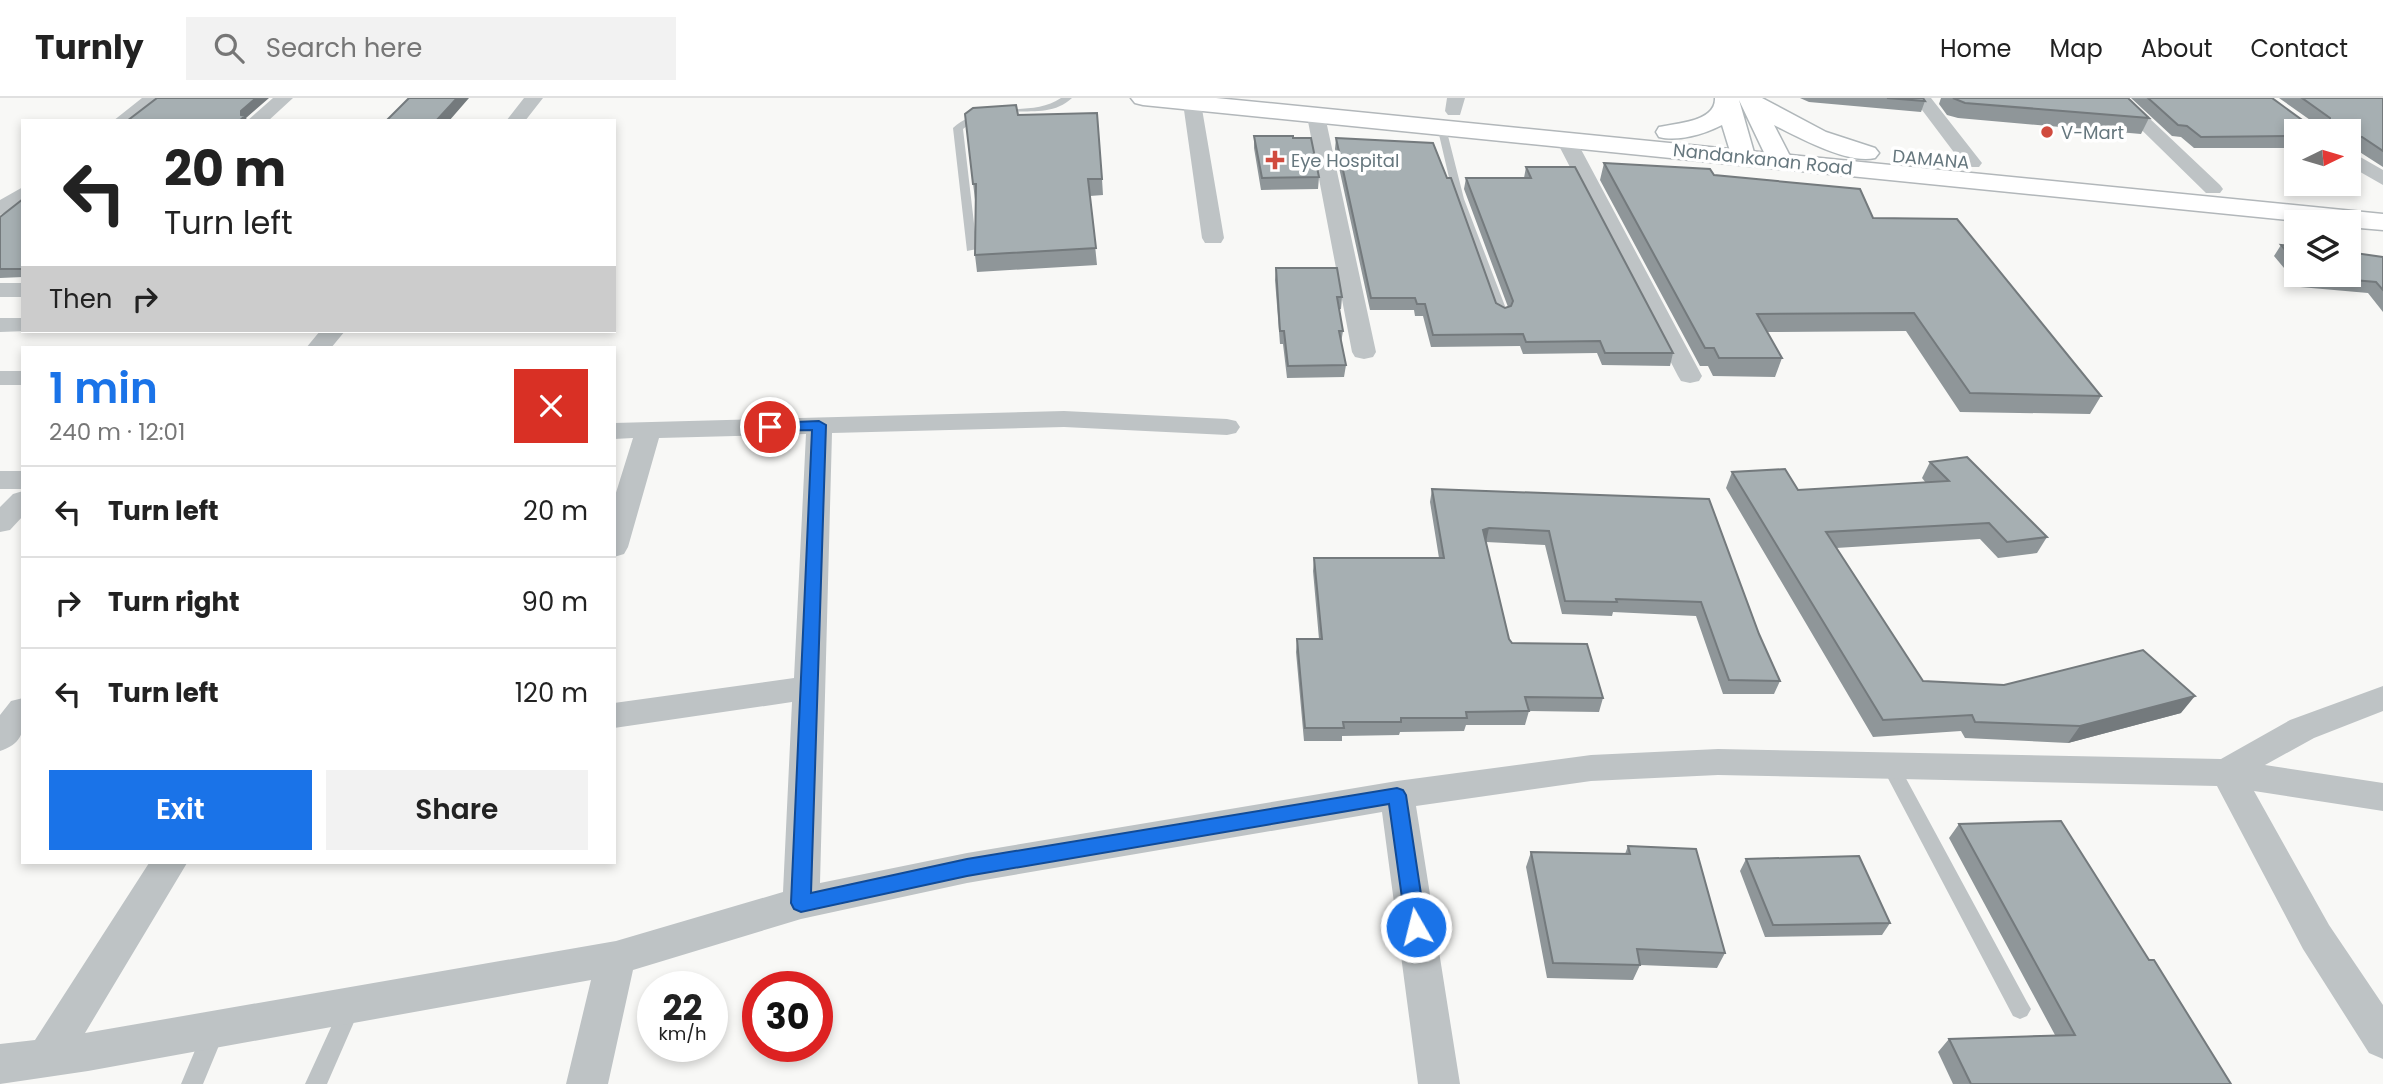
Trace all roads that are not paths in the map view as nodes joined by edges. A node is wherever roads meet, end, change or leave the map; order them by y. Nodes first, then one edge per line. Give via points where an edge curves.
1 (154, 98) edge
2 (284, 98) edge
3 (534, 98) edge
4 (1067, 98) edge
5 (1143, 98) edge
6 (1922, 98) edge
7 (2114, 99) edge
8 (1740, 100) edge
9 (1192, 103) junction
10 (1314, 107) edge
11 (1450, 113) edge
12 (125, 119) edge
13 (258, 119) edge
14 (517, 119) edge
15 (1668, 132) junction
16 (1566, 140) junction
17 (1741, 147) junction
18 (1775, 151) junction
19 (1866, 153) junction
20 (1972, 163) junction
21 (2361, 165) edge
22 (2383, 180) edge
23 (2213, 189) junction
24 (21, 194) edge
25 (2383, 206) edge
26 (0, 209) edge
27 (2383, 222) edge
28 (1213, 238) dead end
29 (971, 249) dead end
30 (0, 290) edge
31 (21, 290) edge
32 (1502, 314) edge
33 (0, 325) edge
34 (21, 325) edge
35 (1364, 352) dead end
36 (1690, 376) dead end
37 (0, 378) edge
38 (21, 378) edge
39 (819, 425) junction
40 (1227, 427) dead end
41 (648, 430) junction
42 (616, 431) edge
43 (0, 480) edge
44 (21, 480) edge
45 (21, 502) edge
46 (0, 523) edge
47 (616, 539) edge
48 (807, 688) junction
49 (2383, 698) edge
50 (21, 712) edge
51 (616, 716) edge
52 (0, 738) edge
53 (1891, 765) junction
54 (2227, 773) junction
55 (1397, 795) junction
56 (2383, 797) edge
57 (168, 864) edge
58 (801, 903) junction
59 (616, 958) junction
60 (352, 1005) junction
61 (2020, 1009) dead end
62 (214, 1030) junction
63 (2383, 1040) edge
64 (47, 1058) junction
65 (0, 1065) edge
66 (192, 1084) edge
67 (316, 1084) edge
68 (587, 1084) edge
69 (1439, 1084) edge

1 - 12 street
2 - 13 street
3 - 14 street
4 - 29 lane via 1053,107 993,111 958,128
5 - 9 main road, Nandankanan Road
6 - 20 street
7 - 23 street
8 - 15 main road via 1709,124
8 - 17 main road
8 - 18 main road
8 - 19 main road via 1817,137
9 - 10 main road, Nandankanan Road
9 - 28 street
10 - 11 main road, Nandankanan Road
10 - 35 street
11 - 15 main road
11 - 16 main road, Nandankanan Road
11 - 32 lane via 1460,199
15 - 17 main road
16 - 17 main road, Nandankanan Road
16 - 36 street
17 - 18 main road, Nandankanan Road
18 - 19 main road, DAMANA
18 - 27 main road, Nandankanan Road
19 - 20 main road, DAMANA
20 - 23 main road, DAMANA
21 - 22 street
23 - 25 main road, DAMANA
24 - 26 street
30 - 31 street
33 - 34 street
37 - 38 street
39 - 40 street via 1064,419
39 - 41 street
39 - 48 street
41 - 42 street
41 - 47 street
43 - 44 street
45 - 46 street
48 - 51 street
48 - 58 street
49 - 54 street via 2323,718 2263,748
50 - 52 street
53 - 54 street
53 - 55 street via 1718,762 1591,768
53 - 61 lane
54 - 56 street
54 - 63 street via 2316,937
55 - 58 street via 967,867
55 - 69 street
57 - 64 street
58 - 59 street
59 - 60 street
59 - 68 street
60 - 62 street
60 - 67 lane
62 - 64 street
62 - 66 lane
64 - 65 street

